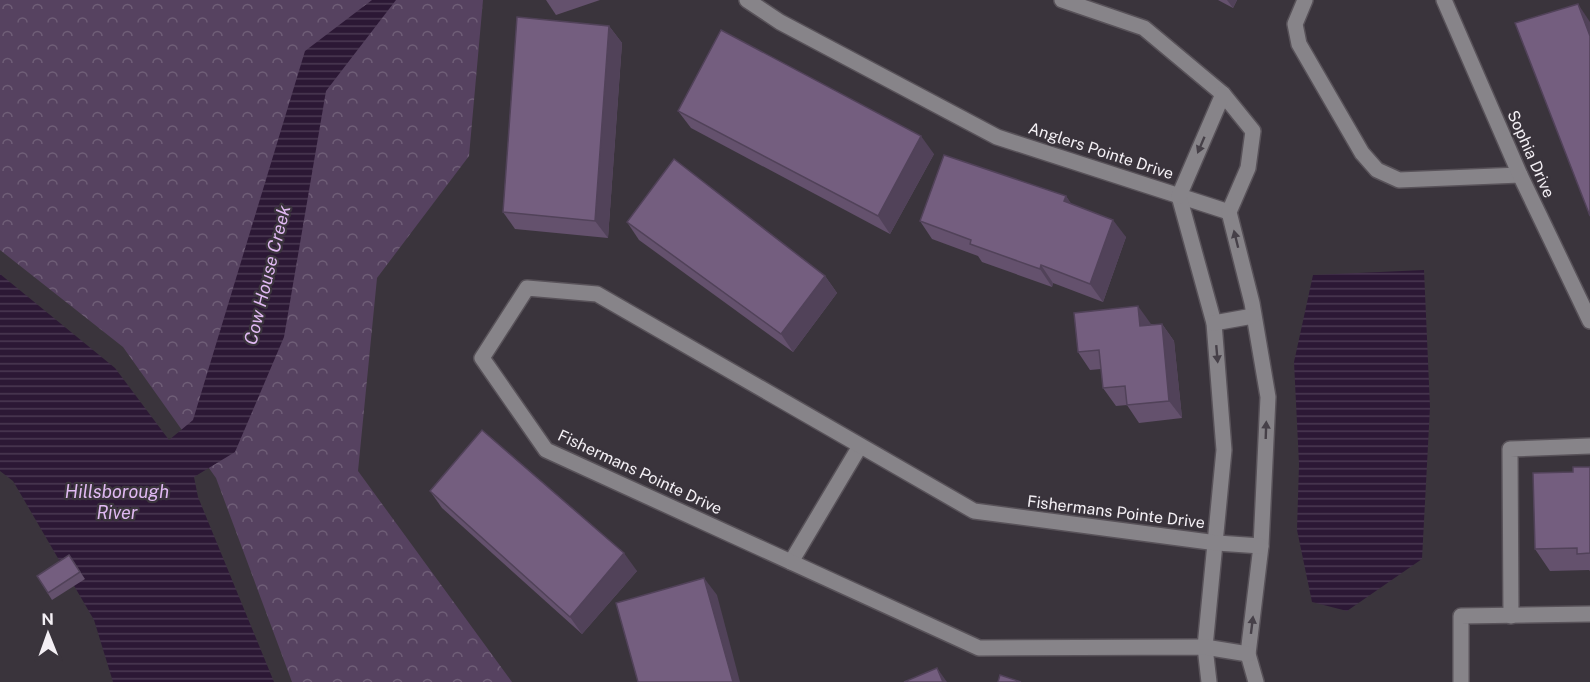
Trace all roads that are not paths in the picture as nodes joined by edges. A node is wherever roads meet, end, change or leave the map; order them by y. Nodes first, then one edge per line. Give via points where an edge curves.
1 (747, 0) edge
2 (1062, 0) edge
3 (1305, 0) edge
4 (1444, 0) edge
5 (1222, 94) junction
6 (1520, 175) junction
7 (1179, 196) junction
8 (1229, 212) junction
9 (1253, 315) junction
10 (1590, 321) edge
11 (1214, 322) junction
12 (860, 446) junction
13 (1590, 446) edge
14 (1217, 543) junction
15 (1261, 546) junction
16 (791, 562) junction
17 (1590, 614) edge
18 (1511, 616) junction
19 (1205, 647) junction
20 (1248, 654) junction
21 (1209, 682) edge
22 (1256, 682) edge
23 (1461, 682) edge

1 - 7 street, Anglers Pointe Drive via 780,22 997,137
2 - 5 street via 1144,28
3 - 6 street via 1294,24 1299,44 1362,153 1377,170 1399,180
4 - 6 street, Sophia Drive
5 -> 7 street, Anglers Pointe Drive
5 - 8 street via 1253,131 1248,168
6 - 10 street, Sophia Drive
7 - 8 street
7 - 11 street, Fishermans Pointe Drive
9 -> 8 street
9 - 11 street
15 -> 9 street via 1268,396
11 -> 14 street, Fishermans Pointe Drive via 1224,450
12 - 14 street, Fishermans Pointe Drive via 974,512
12 - 16 street
12 - 16 street, Fishermans Pointe Drive via 597,294 527,288 482,358 546,450
13 - 18 street via 1510,448
14 - 15 street
14 - 19 street, Fishermans Pointe Drive
20 -> 15 street
16 - 19 street, Fishermans Pointe Drive via 979,648
17 - 18 street
18 - 23 street via 1461,616
19 - 20 street
19 - 21 street, Fishermans Pointe Drive
20 - 22 street

